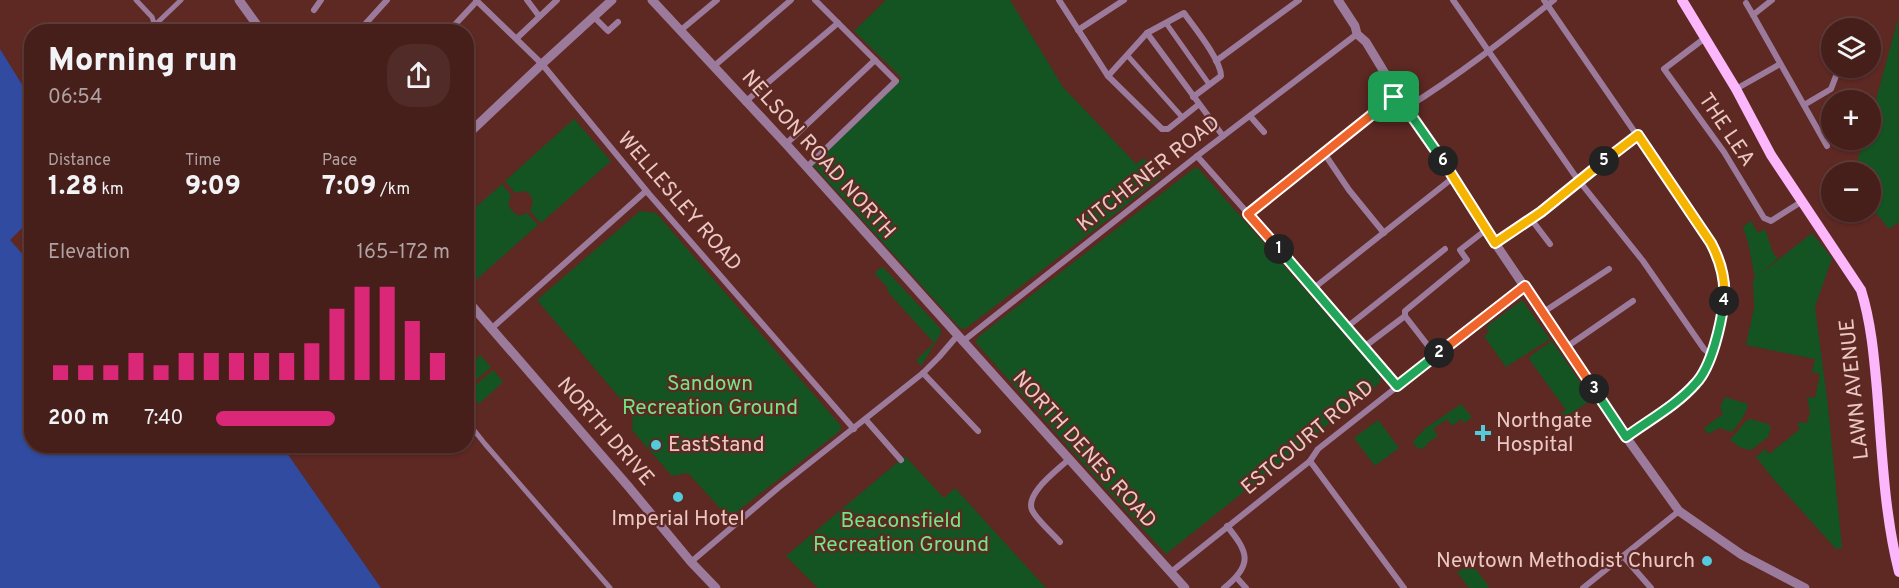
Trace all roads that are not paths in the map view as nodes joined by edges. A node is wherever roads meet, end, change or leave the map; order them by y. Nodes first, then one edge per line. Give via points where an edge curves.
1 (136, 0) edge
2 (182, 0) edge
3 (239, 0) edge
4 (321, 0) edge
5 (387, 0) edge
6 (527, 0) edge
7 (557, 0) edge
8 (612, 0) edge
9 (652, 0) edge
10 (717, 0) edge
11 (791, 0) edge
12 (815, 0) edge
13 (1059, 0) edge
14 (1124, 0) edge
15 (1299, 0) edge
16 (1338, 0) edge
17 (1453, 0) edge
18 (1682, 0) edge
19 (1772, 0) edge
20 (476, 1) edge
21 (1549, 2) edge
22 (1746, 3) dead end
23 (314, 10) dead end
24 (1753, 15) junction
25 (540, 16) junction
26 (594, 16) junction
27 (618, 22) dead end
28 (1166, 23) junction
29 (155, 24) edge
30 (160, 24) edge
31 (256, 24) edge
32 (365, 24) edge
33 (455, 24) edge
34 (838, 24) junction
35 (681, 30) junction
36 (1078, 30) junction
37 (1148, 33) junction
38 (1357, 34) junction
39 (517, 38) junction
40 (1705, 38) junction
41 (1488, 51) junction
42 (1127, 55) junction
43 (875, 60) junction
44 (1216, 61) junction
45 (542, 64) junction
46 (1780, 64) junction
47 (713, 67) junction
48 (1108, 76) junction
49 (1835, 78) edge
50 (1209, 84) junction
51 (1736, 89) junction
52 (1398, 93) junction
53 (1193, 97) junction
54 (745, 102) junction
55 (1198, 105) junction
56 (1804, 105) junction
57 (1406, 108) junction
58 (1250, 116) junction
59 (1182, 117) junction
60 (474, 128) edge
61 (1264, 132) dead end
62 (1638, 135) junction
63 (1223, 136) junction
64 (1821, 136) edge
65 (786, 144) junction
66 (1323, 153) junction
67 (1197, 156) junction
68 (807, 167) junction
69 (1454, 177) junction
70 (1579, 181) junction
71 (646, 191) junction
72 (1801, 202) junction
73 (1248, 214) junction
74 (1531, 219) junction
75 (1487, 229) junction
76 (1384, 233) junction
77 (1495, 243) junction
78 (1550, 244) dead end
79 (1445, 249) dead end
80 (1609, 269) dead end
81 (1525, 286) junction
82 (1314, 288) junction
83 (1633, 301) dead end
84 (474, 308) edge
85 (1542, 313) junction
86 (1405, 316) junction
87 (1347, 327) junction
88 (492, 328) junction
89 (959, 339) junction
90 (1364, 347) junction
91 (1565, 348) junction
92 (1710, 354) junction
93 (1436, 356) junction
94 (923, 373) junction
95 (1397, 386) junction
96 (866, 420) junction
97 (854, 429) junction
98 (474, 430) edge
99 (978, 431) dead end
100 (1626, 437) junction
101 (1069, 459) junction
102 (901, 460) dead end
103 (1310, 461) junction
104 (1679, 511) junction
105 (1227, 525) junction
106 (1060, 542) dead end
107 (1623, 556) junction
108 (691, 562) junction
109 (1171, 572) junction
110 (1899, 572) edge
111 (1237, 578) junction
112 (610, 588) edge
113 (716, 588) edge
114 (1185, 588) edge
115 (1224, 588) edge
116 (1246, 588) edge
117 (1404, 588) edge
118 (1583, 588) edge
119 (1651, 588) edge
120 (1805, 588) edge

1 - 29 street
2 - 30 street
3 - 31 street
4 - 23 street
5 - 32 street
6 - 25 street
7 - 25 street
8 - 26 street
9 - 35 street, NELSON ROAD NORTH
10 - 35 street
11 - 47 street
12 - 34 street
13 - 36 street
14 - 36 street
15 - 44 street
16 - 38 street
17 - 41 street
18 - 40 main road, LAWN AVENUE
19 - 24 street
20 - 33 street
20 - 39 street, WELLESLEY ROAD
21 - 41 street
21 - 62 street
22 - 24 street
24 - 46 street
25 - 39 street
26 - 27 street via 608,31
26 - 45 street
28 - 37 street
28 - 44 street via 1184,13
28 - 50 street
34 - 43 street
34 - 54 street
35 - 47 street, NELSON ROAD NORTH
36 - 48 street
37 - 42 street
37 - 53 street
38 - 52 street
38 - 58 street, KITCHENER ROAD
39 - 45 street, WELLESLEY ROAD
40 - 51 main road, LAWN AVENUE
40 - 72 street, THE LEA via 1664,69 1724,152 1764,218 1771,221
41 - 57 street
41 - 70 street
42 - 48 street
42 - 59 street
43 - 65 street
43 - 68 street via 896,81
44 - 50 street via 1221,76
45 - 60 street
45 - 71 street, WELLESLEY ROAD
46 - 51 street
46 - 56 street
47 - 54 street, NELSON ROAD NORTH
48 - 59 street via 1162,129 1168,129
49 - 56 street via 1831,89
50 - 53 street
51 - 72 main road, LAWN AVENUE
52 - 57 street
52 - 66 street
53 - 55 street
54 - 65 street, NELSON ROAD NORTH
55 - 59 street
55 - 63 street
56 - 64 street
57 - 69 street
58 - 61 street
58 - 63 street, KITCHENER ROAD
62 - 70 street
62 - 92 street via 1718,257 1724,299
63 - 67 street, KITCHENER ROAD
65 - 68 street, NELSON ROAD NORTH
66 - 73 street
66 - 76 street
67 - 73 street
67 - 89 street, KITCHENER ROAD
68 - 89 street, NELSON ROAD NORTH
69 - 75 street
69 - 76 street
70 - 74 street
70 - 92 street
71 - 88 street
71 - 97 street, WELLESLEY ROAD
72 - 110 main road, LAWN AVENUE via 1850,270 1868,310 1886,496
73 - 82 street
74 - 77 street
74 - 78 street
75 - 77 street
75 - 86 street via 1460,250 1467,260 1405,311
76 - 82 street
77 - 81 street
79 - 87 street
80 - 85 street
81 - 85 street
81 - 93 street, ESTCOURT ROAD
82 - 87 street
83 - 91 street
84 - 88 street, NORTH DRIVE
85 - 91 street
86 - 90 street
86 - 93 street
87 - 90 street
88 - 108 street, NORTH DRIVE
89 - 94 street, KITCHENER ROAD
89 - 101 street, NORTH DENES ROAD
90 - 95 street
91 - 100 street
92 - 100 street via 1697,382 1683,396
93 - 95 street, ESTCOURT ROAD
94 - 96 street, KITCHENER ROAD
94 - 99 street
95 - 103 street, ESTCOURT ROAD via 1318,449
96 - 97 street, KITCHENER ROAD
96 - 102 street
97 - 108 street, KITCHENER ROAD
98 - 112 street
100 - 104 street
101 - 106 street via 1035,491 1031,502 1032,511
101 - 109 street, NORTH DENES ROAD
103 - 105 street, ESTCOURT ROAD
103 - 117 street
104 - 107 street
104 - 120 street via 1742,555
105 - 109 street, ESTCOURT ROAD
105 - 111 street via 1244,549 1245,558
107 - 118 street
107 - 119 street
108 - 113 street, NORTH DRIVE
109 - 114 street, NORTH DENES ROAD
111 - 115 street
111 - 116 street

